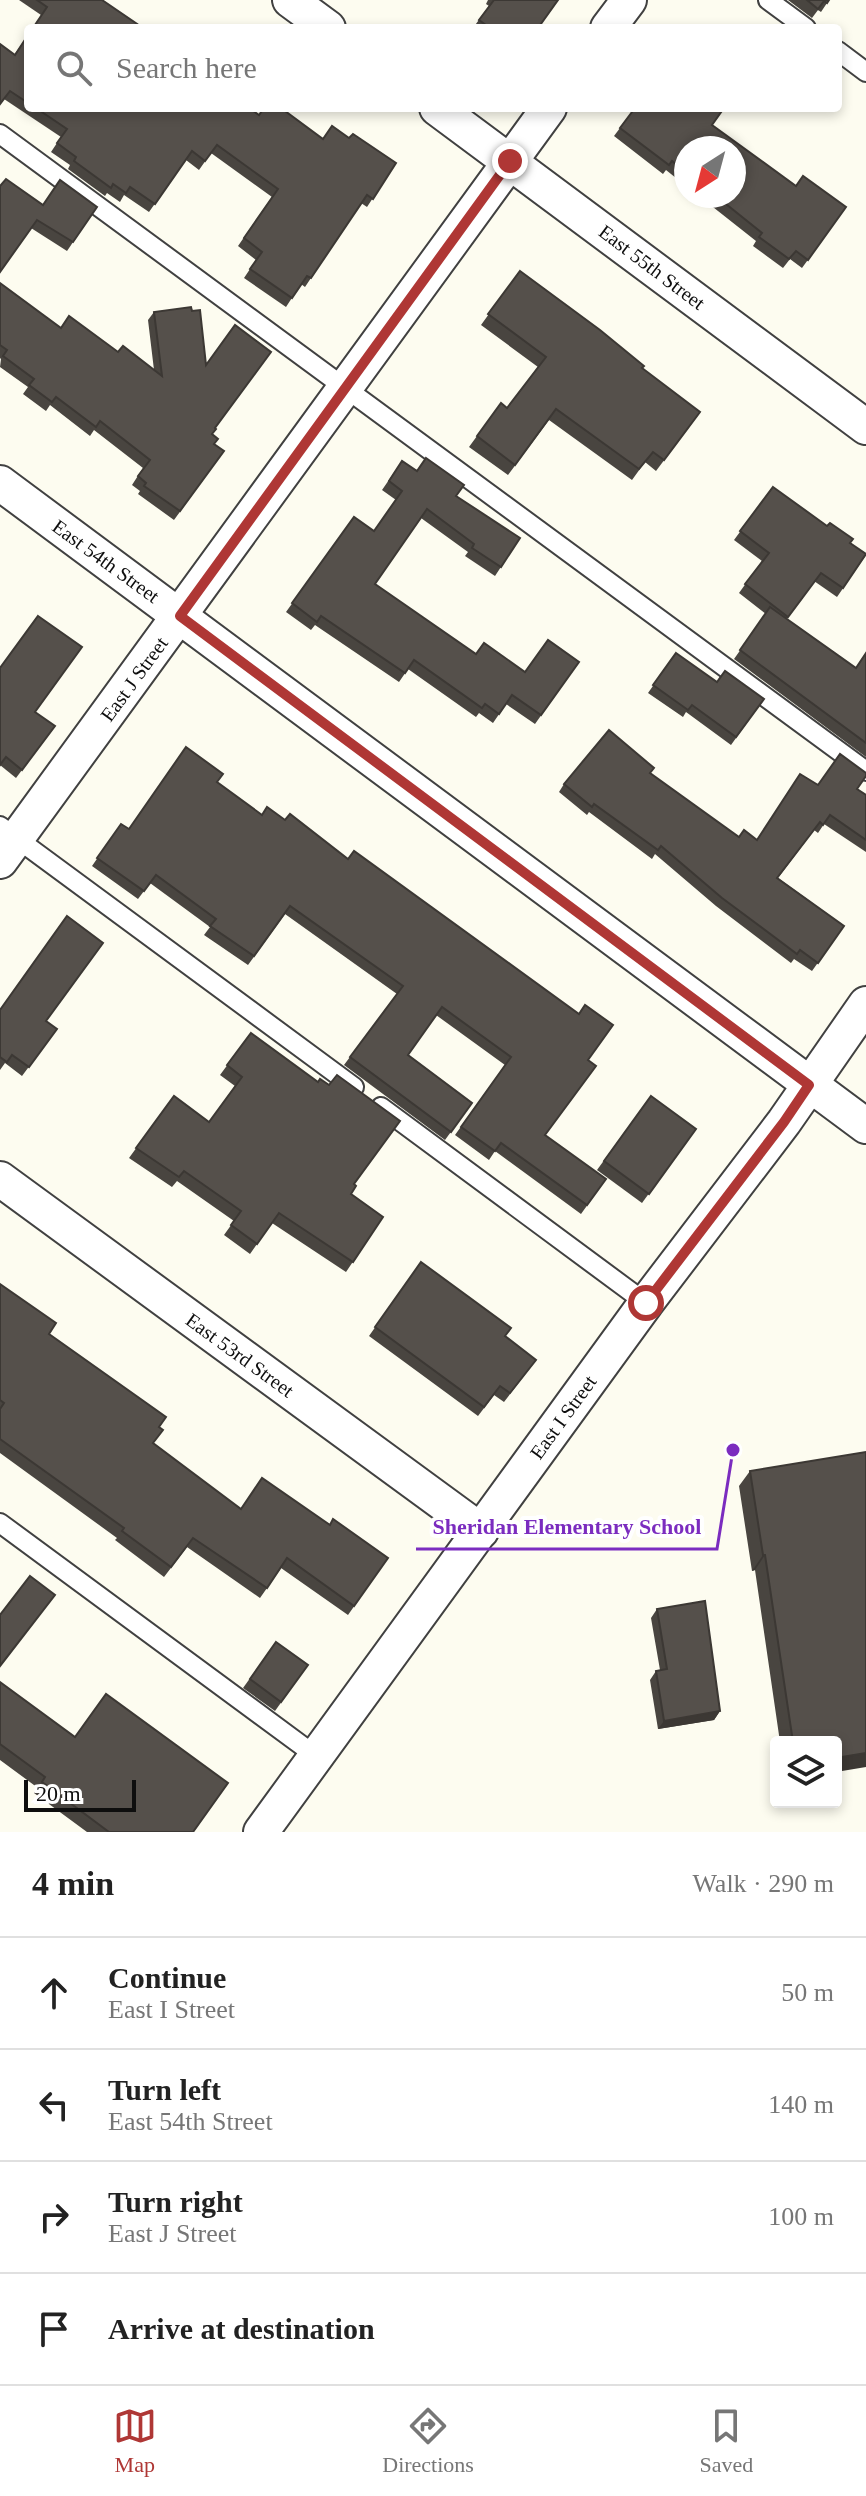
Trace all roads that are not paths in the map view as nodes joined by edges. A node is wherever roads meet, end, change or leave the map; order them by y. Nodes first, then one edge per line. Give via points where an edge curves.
1 (290, 0) edge
2 (629, 0) edge
3 (768, 0) edge
4 (323, 24) edge
5 (611, 24) edge
6 (801, 24) edge
7 (842, 54) edge
8 (866, 72) edge
9 (443, 112) edge
10 (546, 112) edge
11 (0, 134) edge
12 (510, 161) junction
13 (345, 388) junction
14 (866, 427) edge
15 (0, 483) edge
16 (180, 616) junction
17 (866, 771) edge
18 (6, 842) edge
19 (866, 1004) edge
20 (809, 1085) junction
21 (866, 1126) edge
22 (0, 1179) edge
23 (646, 1303) junction
24 (0, 1523) edge
25 (481, 1531) junction
26 (316, 1756) junction
27 (261, 1832) edge

1 - 4 street
2 - 5 street
3 - 6 lane
7 - 8 lane
9 - 12 street, East 55th Street
10 - 12 street, East J Street
11 - 13 lane
12 - 13 street, East J Street
12 - 14 street, East 55th Street
13 - 16 street, East J Street
13 - 17 lane
15 - 16 street, East 54th Street
16 - 18 street, East J Street
16 - 20 street, East 54th Street
18 - 23 lane
19 - 20 street, East I Street
20 - 21 street, East 54th Street
20 - 23 street, East I Street
22 - 25 street, East 53rd Street
23 - 25 street, East I Street
24 - 26 lane
25 - 26 street, East I Street
26 - 27 street, East I Street

